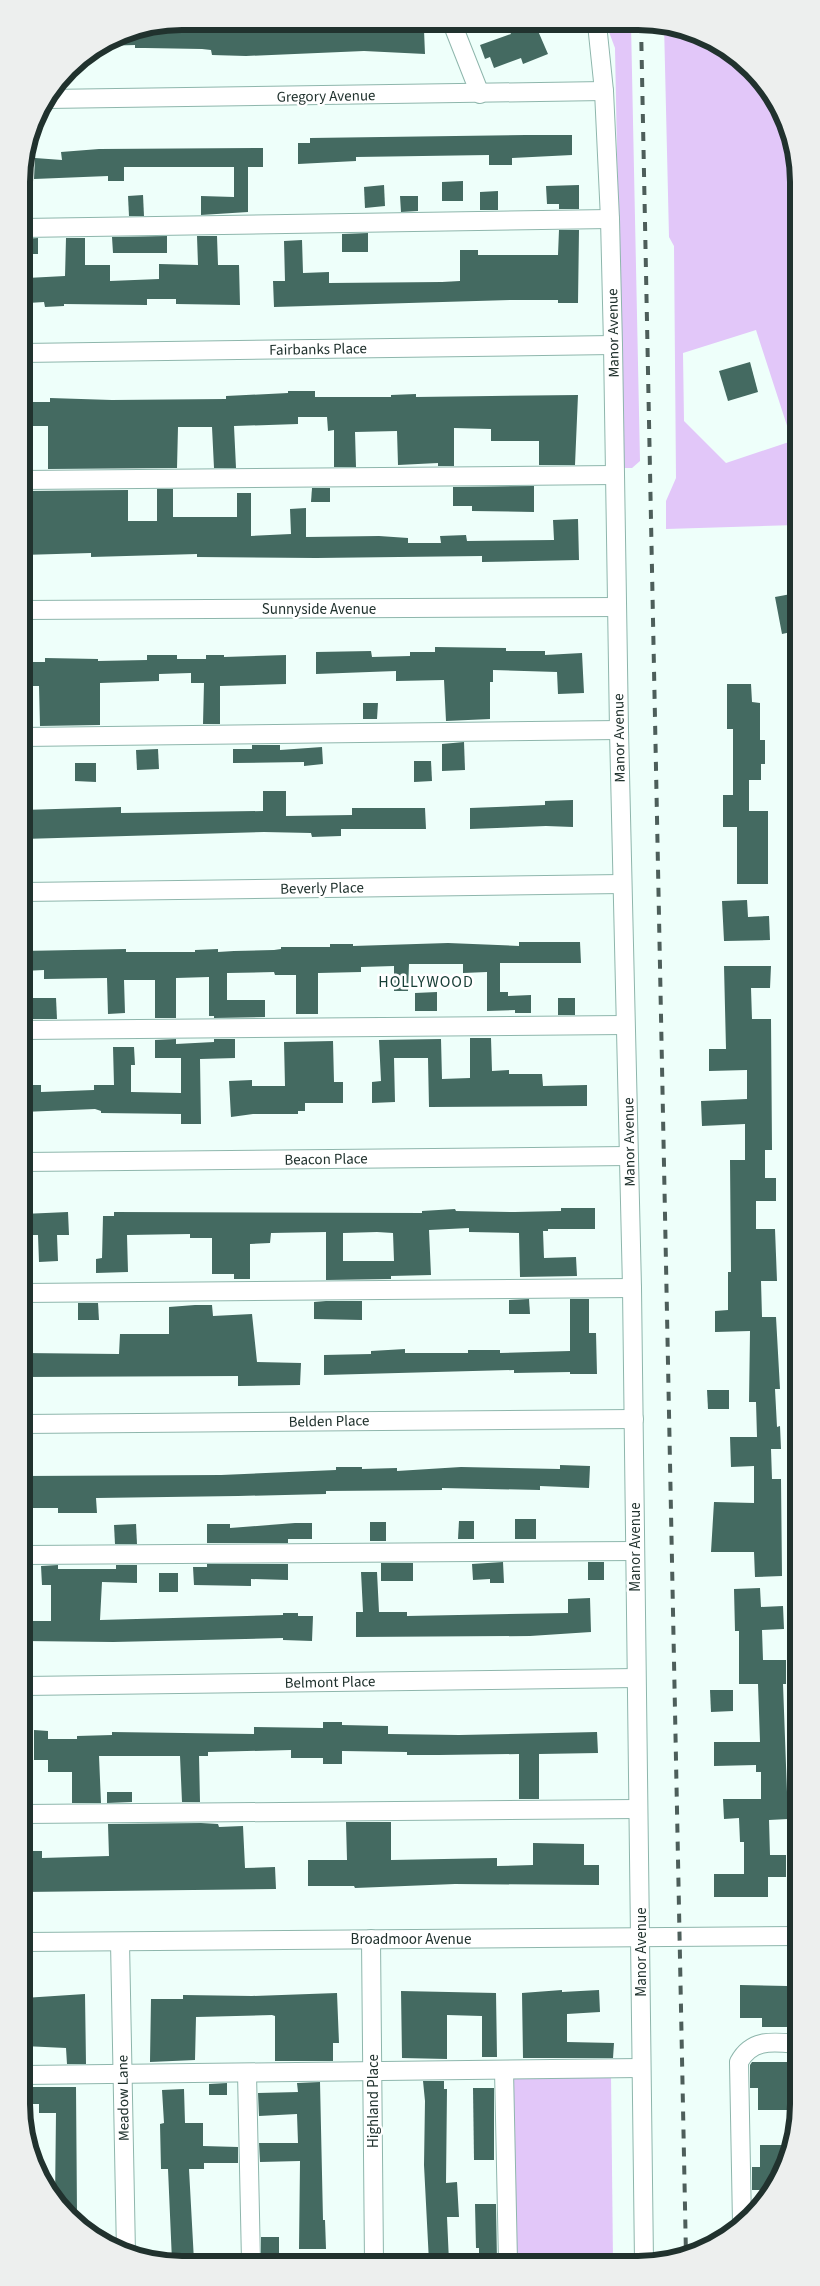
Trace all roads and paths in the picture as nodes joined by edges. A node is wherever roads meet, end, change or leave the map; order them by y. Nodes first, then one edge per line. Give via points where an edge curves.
1 (455, 30) edge
2 (598, 30) edge
3 (604, 91) junction
4 (480, 94) junction
5 (55, 99) edge
6 (610, 219) junction
7 (30, 228) edge
8 (613, 345) junction
9 (30, 353) edge
10 (615, 475) junction
11 (30, 480) edge
12 (617, 607) junction
13 (30, 610) edge
14 (619, 730) junction
15 (30, 737) edge
16 (622, 884) junction
17 (30, 892) edge
18 (625, 1025) junction
19 (30, 1030) edge
20 (629, 1156) junction
21 (30, 1162) edge
22 (632, 1288) junction
23 (30, 1293) edge
24 (634, 1418) junction
25 (30, 1424) edge
26 (635, 1551) junction
27 (30, 1555) edge
28 (636, 1678) junction
29 (30, 1686) edge
30 (638, 1809) junction
31 (30, 1814) edge
32 (790, 1936) edge
33 (641, 1937) junction
34 (371, 1940) junction
35 (30, 1942) edge
36 (120, 1942) junction
37 (790, 2044) edge
38 (640, 2068) junction
39 (504, 2070) junction
40 (372, 2071) junction
41 (247, 2073) junction
42 (30, 2075) edge
43 (123, 2075) junction
44 (742, 2214) edge
45 (126, 2245) edge
46 (250, 2256) edge
47 (374, 2256) edge
48 (508, 2256) edge
49 (644, 2256) edge

1 - 4 street
2 - 3 street, Manor Avenue
3 - 4 street, Gregory Avenue
3 - 6 street, Manor Avenue
4 - 5 street, Gregory Avenue
6 - 7 street
6 - 8 street, Manor Avenue
8 - 9 street, Fairbanks Place
8 - 10 street, Manor Avenue
10 - 11 street
10 - 12 street, Manor Avenue
12 - 13 street, Sunnyside Avenue
12 - 14 street, Manor Avenue
14 - 15 street
14 - 16 street, Manor Avenue
16 - 17 street, Beverly Place
16 - 18 street, Manor Avenue
18 - 19 street
18 - 20 street, Manor Avenue
20 - 21 street, Beacon Place
20 - 22 street, Manor Avenue
22 - 23 street
22 - 24 street, Manor Avenue
24 - 25 street, Belden Place
24 - 26 street, Manor Avenue
26 - 27 street
26 - 28 street, Manor Avenue
28 - 29 street, Belmont Place
28 - 30 street, Manor Avenue
30 - 31 street
30 - 33 street, Manor Avenue
32 - 33 street, Broadmoor Avenue
33 - 34 street, Broadmoor Avenue
33 - 38 street, Manor Avenue
34 - 36 street, Broadmoor Avenue
34 - 40 street, Highland Place
35 - 36 street, Broadmoor Avenue
36 - 43 street, Meadow Lane
37 - 44 street via 755,2044 739,2062
38 - 39 street
38 - 49 street, Manor Avenue
39 - 40 street
39 - 48 street
40 - 41 street
40 - 47 street, Highland Place
41 - 43 street
41 - 46 street
42 - 43 street
43 - 45 street, Meadow Lane

